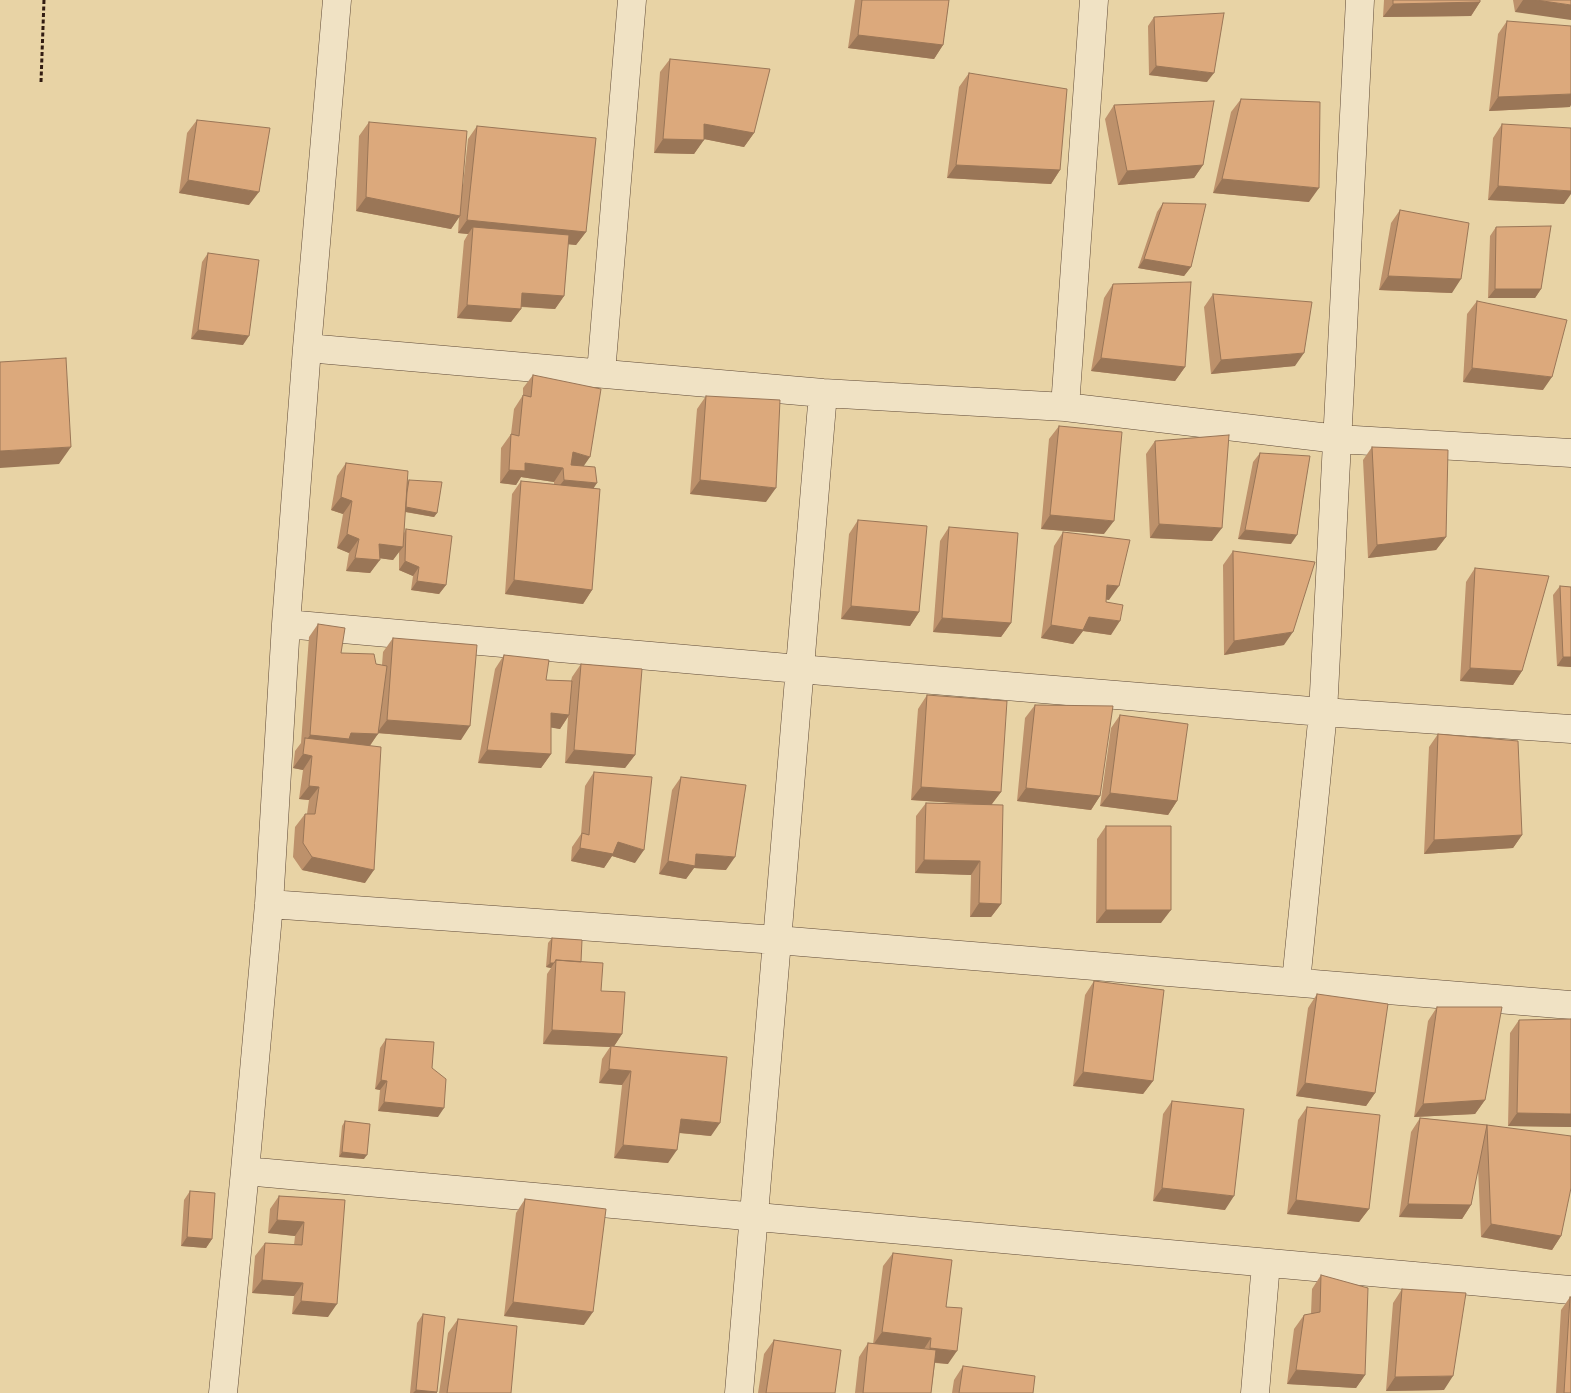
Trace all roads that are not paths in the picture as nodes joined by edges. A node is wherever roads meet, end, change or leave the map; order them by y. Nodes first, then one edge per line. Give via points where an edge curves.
1 (337, 0) edge
2 (632, 0) edge
3 (1094, 0) edge
4 (1360, 0) edge
5 (307, 348) junction
6 (601, 373) junction
7 (823, 393) junction
8 (1065, 407) junction
9 (1338, 439) junction
10 (1571, 453) edge
11 (286, 624) junction
12 (799, 669) junction
13 (1323, 712) junction
14 (1571, 729) edge
15 (269, 904) junction
16 (776, 940) junction
17 (1296, 982) junction
18 (1571, 1005) edge
19 (245, 1171) junction
20 (754, 1217) junction
21 (1266, 1262) junction
22 (1571, 1290) edge
23 (222, 1393) edge
24 (739, 1393) edge
25 (1255, 1393) edge

1 - 5 street
2 - 6 street
3 - 8 street
4 - 9 street
5 - 6 street
5 - 11 street
6 - 7 street
7 - 8 street
7 - 12 street
8 - 9 street
9 - 10 street
9 - 13 street
11 - 12 street
11 - 15 street
12 - 13 street
12 - 16 street
13 - 14 street
13 - 17 street
15 - 16 street
15 - 19 street
16 - 17 street
16 - 20 street
17 - 18 street
19 - 20 street
19 - 23 street
20 - 21 street
20 - 24 street
21 - 22 street
21 - 25 street

